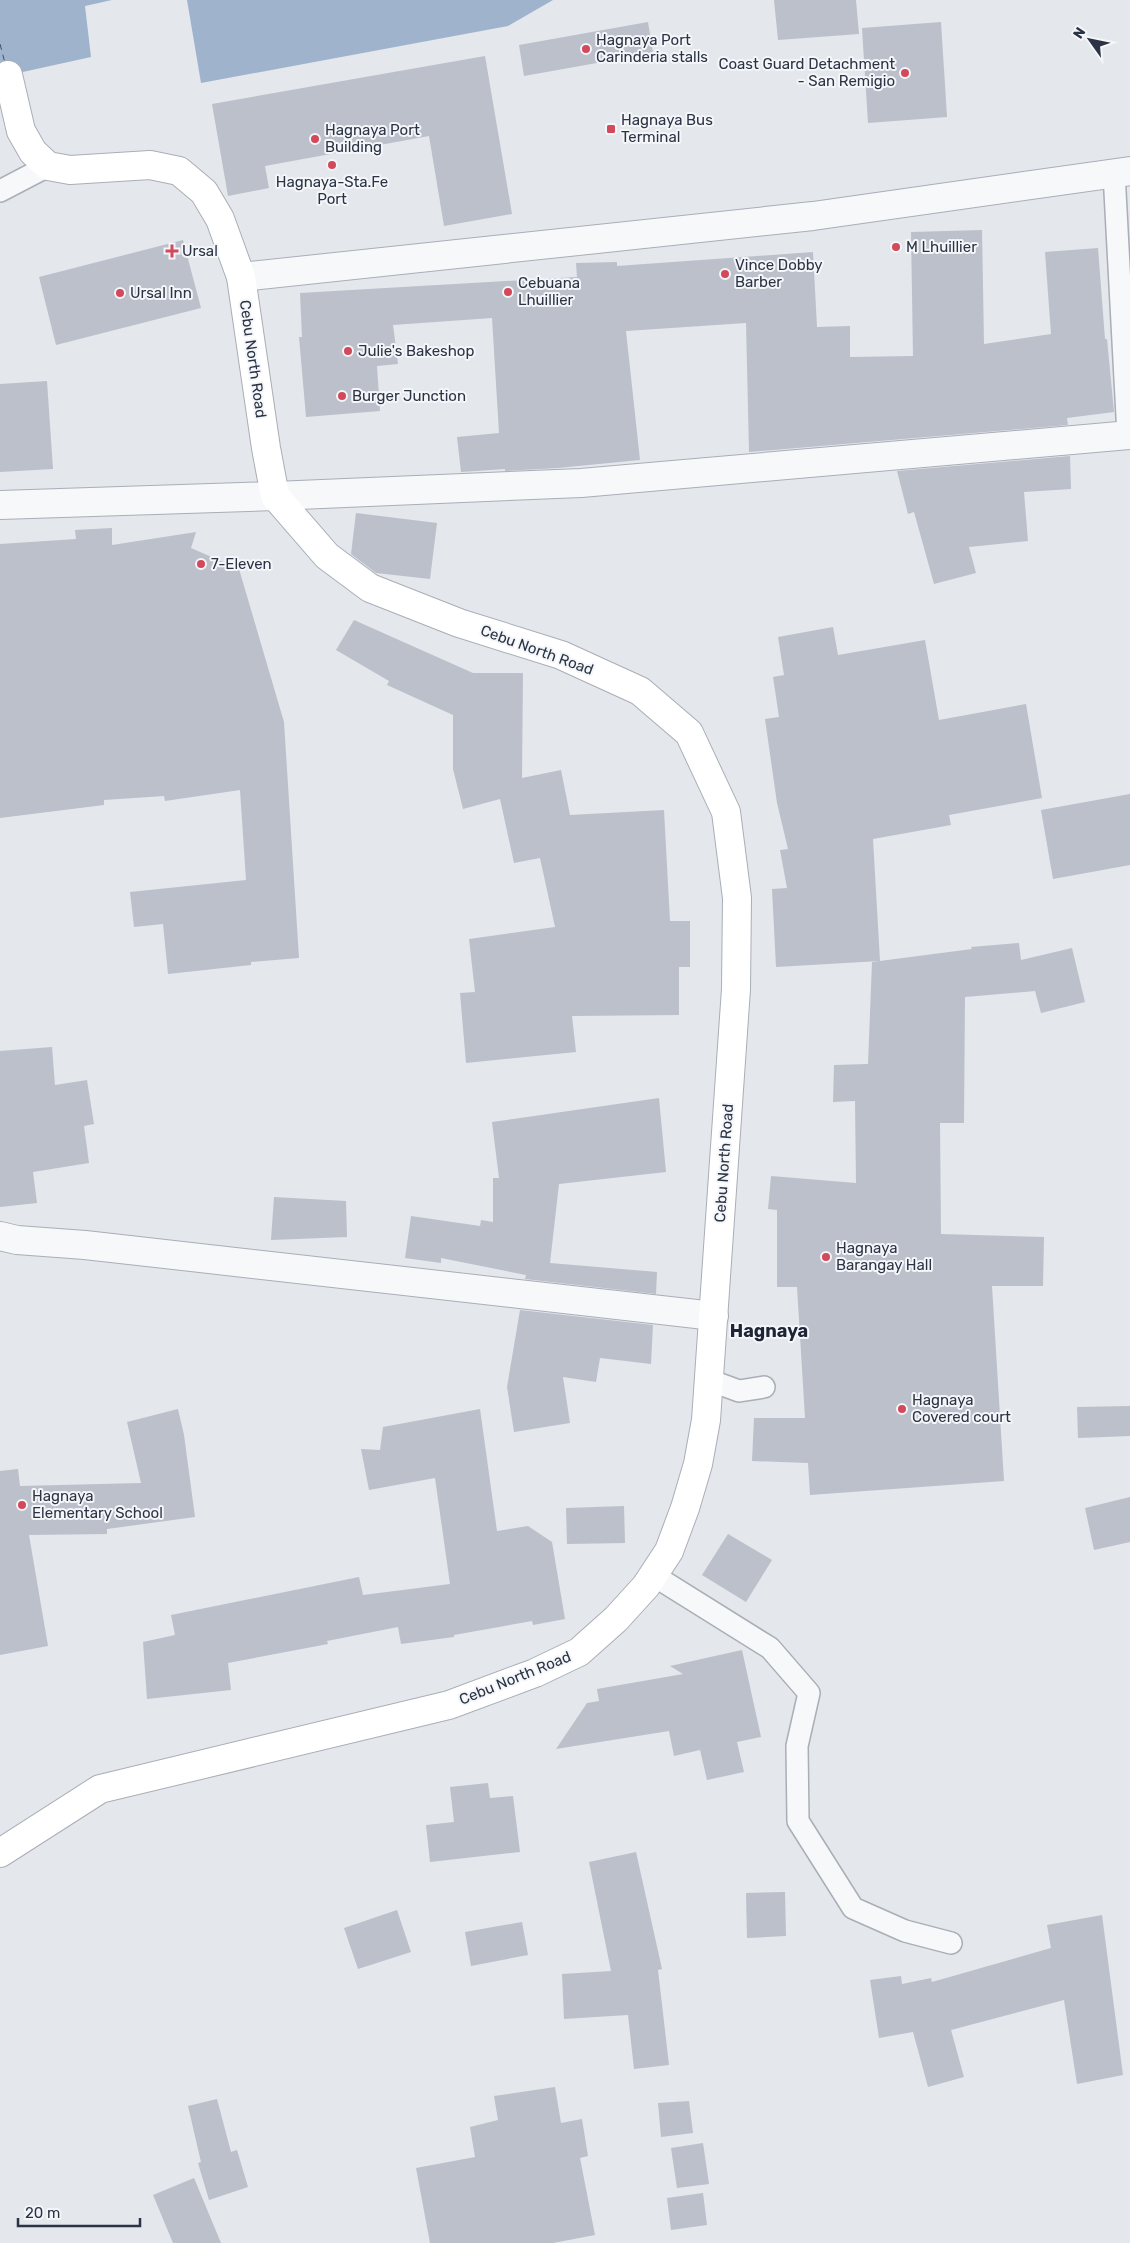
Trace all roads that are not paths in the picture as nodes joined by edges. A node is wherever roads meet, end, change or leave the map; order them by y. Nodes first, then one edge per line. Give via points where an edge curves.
1 (10, 81) dead end
2 (48, 166) junction
3 (1122, 172) edge
4 (0, 191) edge
5 (241, 277) junction
6 (1129, 435) edge
7 (275, 496) junction
8 (0, 505) edge
9 (0, 1236) edge
10 (714, 1316) junction
11 (709, 1380) junction
12 (764, 1387) dead end
13 (653, 1575) junction
14 (0, 1853) edge
15 (951, 1943) dead end

1 - 2 main road via 21,130 33,152
2 - 4 lane
2 - 5 main road, Cebu North Road via 70,170 150,164 179,171 204,192 216,212
3 - 5 street via 813,216
3 - 6 lane
5 - 7 main road, Cebu North Road
6 - 7 street via 581,483
7 - 8 street
7 - 10 main road, Cebu North Road via 327,556 370,588 459,623 561,655 640,691 689,733 726,812 737,898 736,989
9 - 10 street
10 - 11 main road, Cebu North Road
11 - 12 lane via 738,1391
11 - 13 main road, Cebu North Road via 698,1464 669,1551
13 - 14 main road, Cebu North Road via 616,1619 578,1652 535,1672 449,1705 100,1789
13 - 15 lane via 770,1648 809,1693 797,1746 798,1821 853,1908 904,1931

